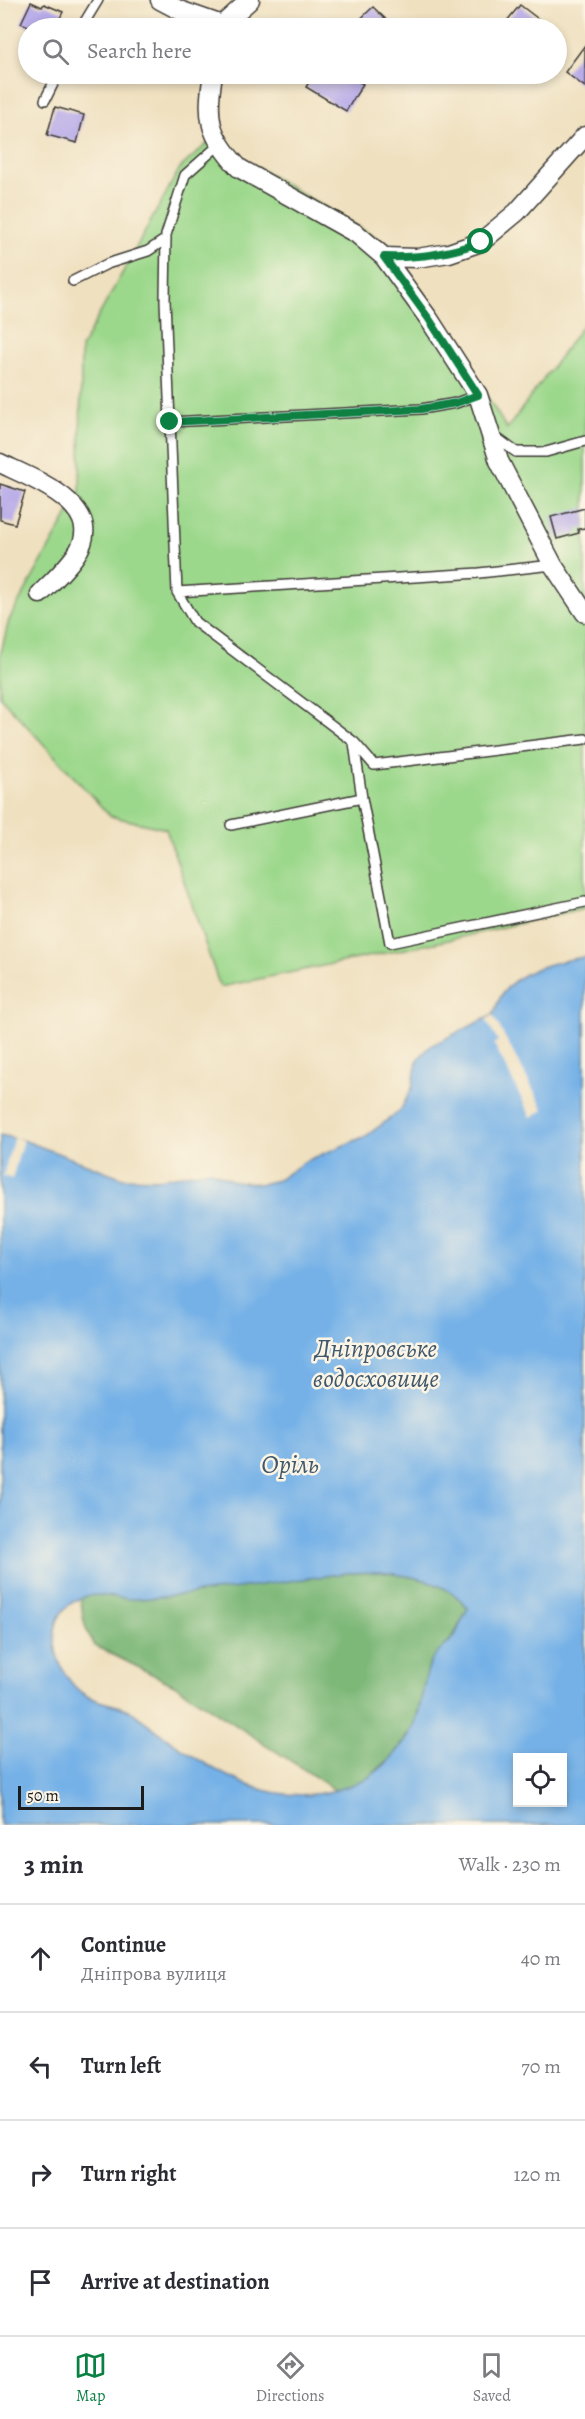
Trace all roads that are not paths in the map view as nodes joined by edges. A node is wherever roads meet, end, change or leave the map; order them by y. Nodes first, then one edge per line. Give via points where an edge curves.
1 (98, 0) edge
2 (160, 0) edge
3 (250, 0) edge
4 (87, 18) edge
5 (199, 18) edge
6 (231, 18) edge
7 (53, 84) edge
8 (211, 84) edge
9 (45, 100) dead end
10 (585, 136) edge
11 (220, 144) junction
12 (166, 239) junction
13 (384, 257) junction
14 (73, 280) dead end
15 (478, 395) junction
16 (170, 422) junction
17 (492, 434) junction
18 (585, 441) edge
19 (0, 463) edge
20 (553, 565) junction
21 (177, 592) junction
22 (40, 594) dead end
23 (585, 613) edge
24 (585, 739) edge
25 (354, 742) junction
26 (362, 798) junction
27 (231, 825) dead end
28 (585, 902) edge

1 - 4 lane
2 - 5 street
3 - 6 street
7 - 9 lane
8 - 11 street via 210,127
10 - 13 street via 518,212 481,242 417,258
11 - 12 lane via 184,175
11 - 13 street via 238,168 357,234
12 - 14 lane via 148,251
12 - 16 lane
13 - 15 street
15 - 16 lane via 421,409
15 - 17 street
16 - 21 lane
17 - 18 lane via 516,452 546,452
17 - 20 street via 499,461
19 - 22 street via 53,490 79,510 84,534 76,555
20 - 21 lane
20 - 23 street via 578,593
21 - 25 lane via 195,622
24 - 25 lane via 374,765
25 - 26 lane
26 - 27 lane
26 - 28 lane via 390,943

